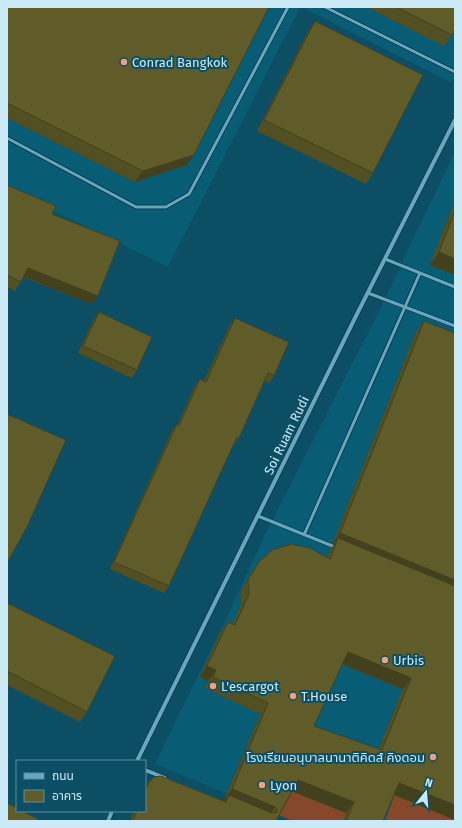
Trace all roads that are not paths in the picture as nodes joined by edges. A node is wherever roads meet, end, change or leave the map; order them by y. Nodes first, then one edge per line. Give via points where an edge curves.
1 (288, 7) edge
2 (325, 7) edge
3 (455, 72) edge
4 (455, 120) edge
5 (7, 138) edge
6 (385, 259) junction
7 (420, 273) junction
8 (455, 286) edge
9 (368, 293) junction
10 (405, 307) junction
11 (455, 326) edge
12 (258, 516) junction
13 (304, 534) junction
14 (340, 549) edge
15 (137, 760) edge
16 (146, 770) edge
17 (166, 779) edge

1 - 5 lane via 189,194 166,208 136,207
2 - 3 lane
4 - 6 street, Soi Ruam Rudi
6 - 7 lane
6 - 9 street, Soi Ruam Rudi
7 - 8 lane
7 - 10 lane
9 - 10 lane
9 - 12 street, Soi Ruam Rudi
10 - 11 lane
10 - 13 lane
12 - 13 lane
12 - 15 street, Soi Ruam Rudi
13 - 14 lane
16 - 17 street

